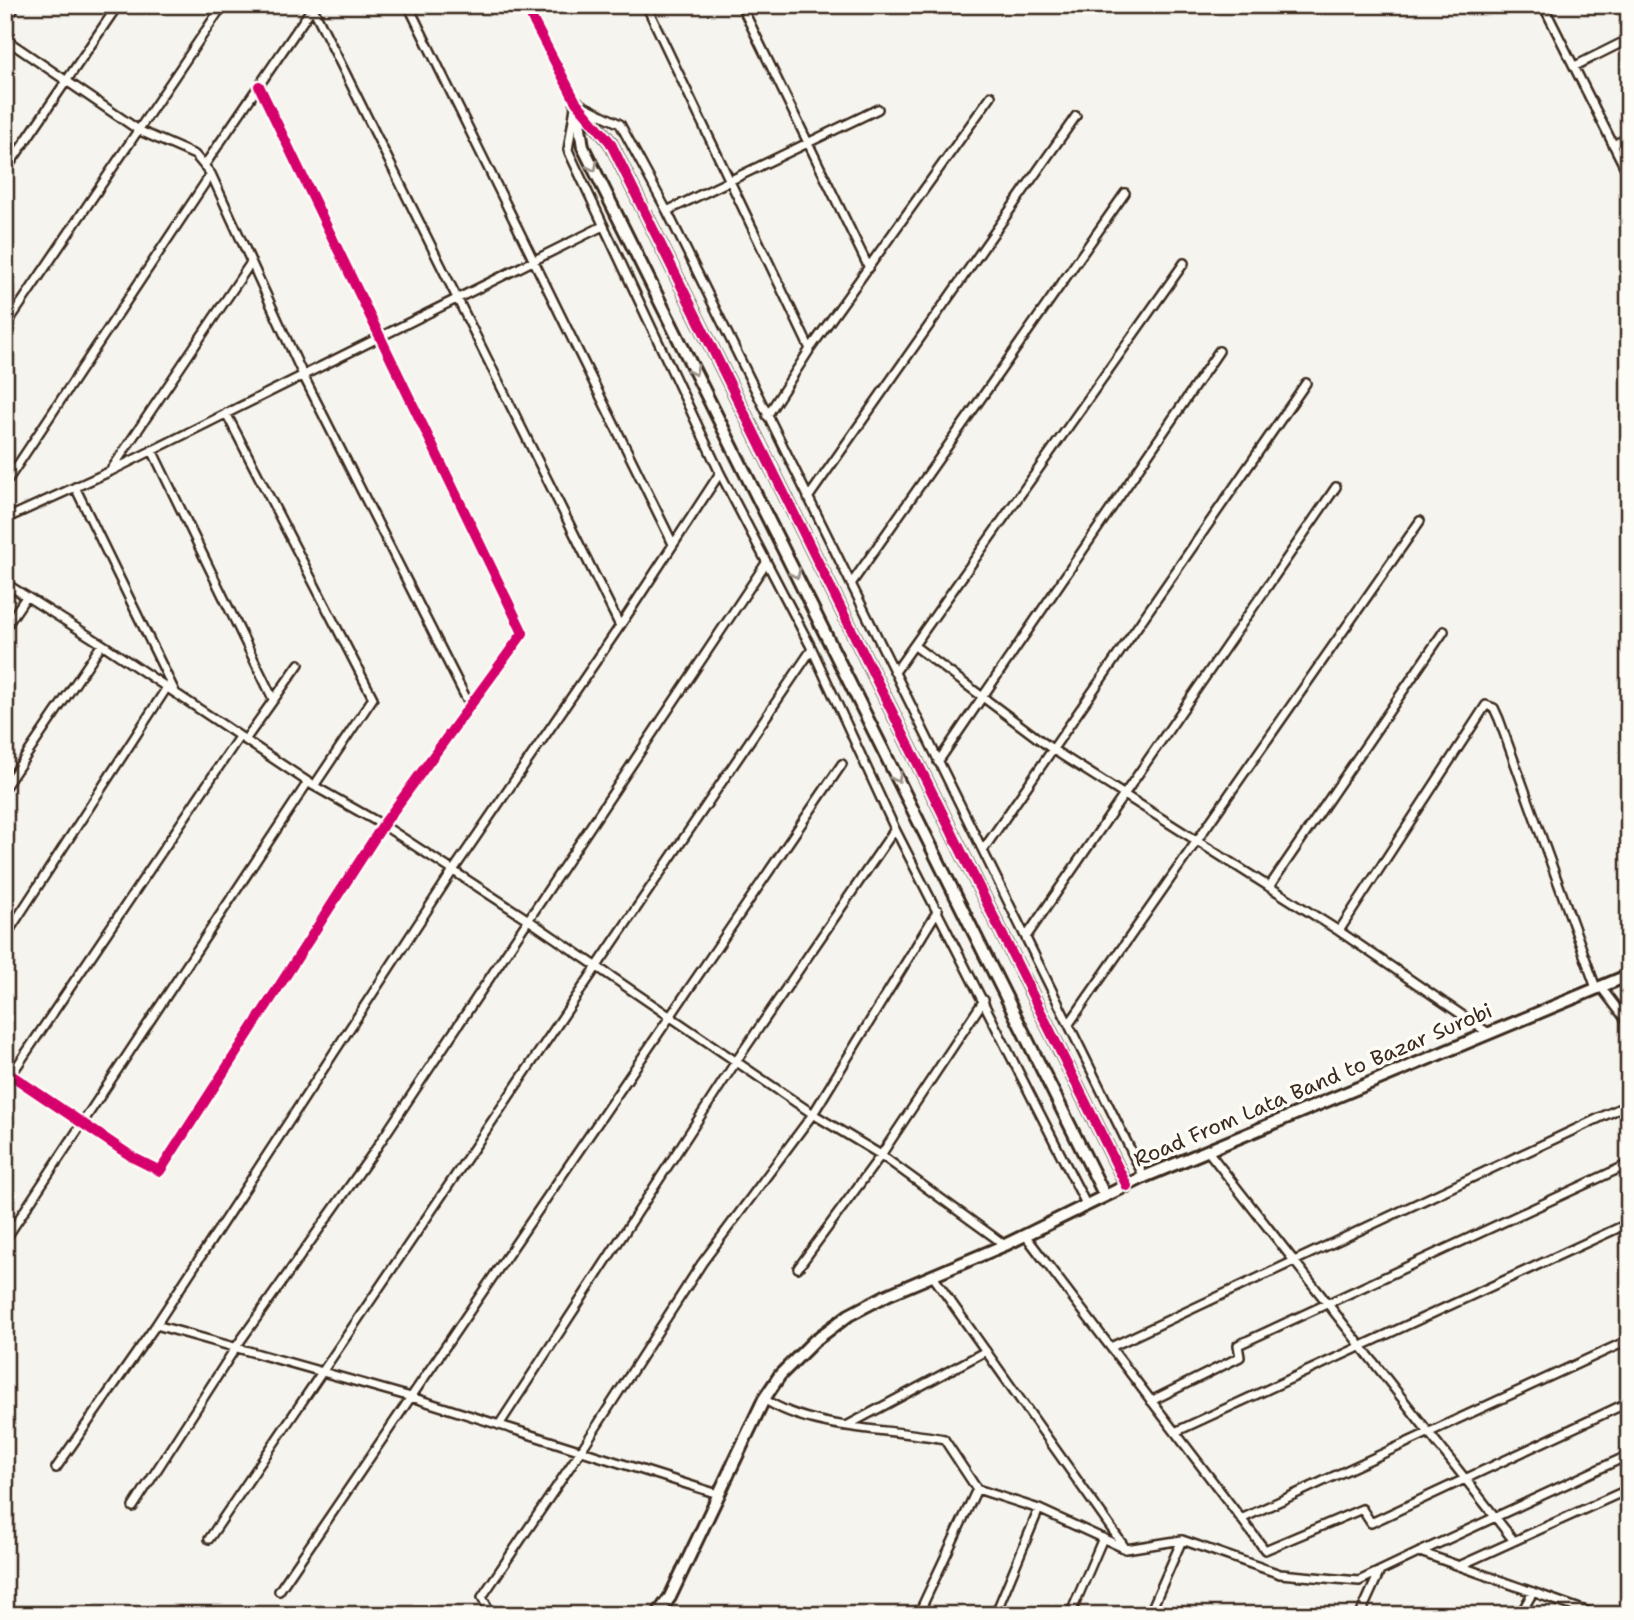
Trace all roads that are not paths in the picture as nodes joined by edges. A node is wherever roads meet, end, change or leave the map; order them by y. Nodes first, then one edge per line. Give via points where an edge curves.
1 (16, 5) edge
2 (118, 5) edge
3 (223, 5) edge
4 (408, 5) edge
5 (525, 5) edge
6 (646, 5) edge
7 (741, 5) edge
8 (1543, 5) edge
9 (314, 7) edge
10 (5, 22) edge
11 (5, 39) edge
12 (1629, 39) edge
13 (1575, 66) junction
14 (66, 80) junction
15 (259, 86) junction
16 (991, 96) dead end
17 (576, 102) junction
18 (878, 108) dead end
19 (1076, 116) dead end
20 (140, 131) junction
21 (1629, 137) edge
22 (806, 145) junction
23 (1613, 145) junction
24 (204, 166) junction
25 (5, 172) edge
26 (211, 174) junction
27 (1629, 176) edge
28 (728, 182) junction
29 (1125, 193) dead end
30 (667, 211) junction
31 (603, 226) junction
32 (535, 260) junction
33 (1184, 263) dead end
34 (250, 264) junction
35 (869, 268) junction
36 (459, 299) junction
37 (5, 327) edge
38 (380, 338) junction
39 (810, 349) junction
40 (1219, 351) dead end
41 (303, 375) junction
42 (1306, 383) dead end
43 (226, 414) junction
44 (767, 416) junction
45 (152, 450) junction
46 (111, 471) junction
47 (720, 473) junction
48 (5, 485) edge
49 (75, 487) junction
50 (1336, 487) dead end
51 (808, 498) junction
52 (5, 519) edge
53 (1420, 521) dead end
54 (673, 544) junction
55 (766, 563) junction
56 (5, 583) edge
57 (851, 584) junction
58 (26, 597) junction
59 (620, 626) junction
60 (5, 628) edge
61 (1444, 631) dead end
62 (102, 644) junction
63 (916, 647) junction
64 (812, 649) junction
65 (299, 664) dead end
66 (895, 672) junction
67 (166, 689) junction
68 (178, 697) junction
69 (984, 698) junction
70 (273, 699) junction
71 (469, 704) junction
72 (242, 739) junction
73 (1052, 749) junction
74 (938, 762) junction
75 (842, 764) dead end
76 (311, 784) junction
77 (5, 787) edge
78 (1123, 796) junction
79 (383, 825) junction
80 (895, 829) junction
81 (1197, 840) junction
82 (983, 850) junction
83 (452, 872) junction
84 (1269, 887) junction
85 (938, 910) junction
86 (527, 919) junction
87 (1339, 931) junction
88 (5, 937) edge
89 (1026, 937) junction
90 (598, 967) junction
91 (1629, 975) edge
92 (1598, 987) junction
93 (984, 1000) junction
94 (669, 1016) junction
95 (1069, 1024) junction
96 (1629, 1024) edge
97 (1487, 1032) junction
98 (737, 1060) junction
99 (8, 1073) edge
100 (5, 1084) edge
101 (1629, 1104) edge
102 (813, 1114) junction
103 (83, 1123) junction
104 (1207, 1150) junction
105 (881, 1155) junction
106 (1629, 1164) edge
107 (1144, 1177) junction
108 (1127, 1185) junction
109 (1105, 1196) junction
110 (1087, 1206) junction
111 (1629, 1223) edge
112 (1025, 1235) junction
113 (5, 1240) edge
114 (1005, 1245) junction
115 (1294, 1261) junction
116 (798, 1268) dead end
117 (932, 1275) junction
118 (1328, 1303) junction
119 (156, 1325) junction
120 (1629, 1340) edge
121 (236, 1347) junction
122 (1362, 1347) junction
123 (1111, 1348) junction
124 (986, 1351) junction
125 (323, 1373) junction
126 (411, 1397) junction
127 (764, 1399) junction
128 (1151, 1401) junction
129 (1629, 1402) edge
130 (499, 1425) junction
131 (848, 1425) junction
132 (1175, 1432) junction
133 (1429, 1433) junction
134 (582, 1450) junction
135 (1629, 1455) edge
136 (56, 1468) dead end
137 (1466, 1479) junction
138 (977, 1489) junction
139 (1629, 1489) edge
140 (718, 1494) junction
141 (133, 1507) dead end
142 (1039, 1509) junction
143 (1496, 1517) junction
144 (1241, 1519) junction
145 (1103, 1538) junction
146 (209, 1539) dead end
147 (1182, 1540) junction
148 (1514, 1541) junction
149 (1126, 1549) junction
150 (1420, 1552) junction
151 (1458, 1566) junction
152 (1380, 1571) junction
153 (279, 1591) dead end
154 (1533, 1592) junction
155 (508, 1615) edge
156 (657, 1615) edge
157 (918, 1615) edge
158 (995, 1615) edge
159 (1070, 1615) edge
160 (1149, 1615) edge
161 (1360, 1615) edge
162 (1520, 1615) edge
163 (1597, 1615) edge

1 - 10 street
2 - 14 street
3 - 20 street
4 - 32 street
5 - 17 street
6 - 28 street
7 - 22 street
8 - 13 street
9 - 15 street
9 - 36 street
11 - 14 street
12 - 13 street
13 - 23 street
14 - 20 street
14 - 25 street
15 - 24 street
15 - 38 street
16 - 35 street
17 - 30 street via 620,124
17 - 31 street via 568,150
17 - 108 street via 610,142
17 -> 109 street via 583,147
18 - 22 street
19 - 51 street
20 - 24 street via 195,155
20 - 37 street
21 - 23 street
22 - 28 street
22 - 35 street
23 - 27 street
24 - 26 street
26 - 34 street
26 - 48 street
28 - 30 street
28 - 39 street
29 - 57 street
30 - 44 street
31 - 32 street
31 - 47 street
32 - 36 street
32 - 54 street
33 - 63 street
34 - 41 street
34 - 46 street
35 - 39 street
36 - 38 street
36 - 59 street
38 - 41 street
38 - 71 street via 523,634
39 - 44 street
40 - 69 street
41 - 43 street
41 - 71 street
42 - 73 street
43 - 45 street
43 - 76 street via 373,698
44 - 51 street
45 - 46 street
45 - 70 street
46 - 49 street
47 - 54 street
47 - 55 street
49 - 52 street
49 - 68 street
50 - 78 street
51 - 57 street
53 - 81 street
54 - 59 street
55 - 64 street
55 - 86 street
56 - 58 street
57 - 66 street
58 - 60 street
58 - 62 street
59 - 83 street
61 - 84 street
62 - 67 street
62 - 77 street
63 - 66 street
63 - 69 street
64 - 80 street
64 - 90 street
65 - 70 street
66 - 74 street
67 - 68 street
67 - 88 street
68 - 72 street
69 - 73 street
69 - 74 street
70 - 72 street
71 - 79 street
72 - 76 street
72 - 99 street
73 - 78 street
73 - 82 street
74 - 82 street
75 - 94 street
76 - 79 street
76 - 103 street
78 - 81 street
78 - 89 street
79 - 83 street
79 - 103 street via 160,1171
80 - 85 street
80 - 98 street
81 - 84 street
81 - 95 street
82 - 89 street
83 - 86 street
83 - 119 street
84 - 87 street
85 - 93 street
85 - 102 street
86 - 90 street
86 - 121 street via 373,1153
87 - 92 street via 1486,705 1494,708 1499,719
87 - 97 street
89 - 95 street
90 - 94 street
90 - 125 street
91 - 92 street, Road From Lata Band to Bazar Surobi
92 - 96 street
92 - 97 street, Road From Lata Band to Bazar Surobi
93 - 105 street
93 - 110 street
94 - 98 street
94 - 126 street
95 - 107 street
97 - 104 street, Road From Lata Band to Bazar Surobi
98 - 102 street
98 - 130 street
99 - 100 street
99 - 103 street
101 - 115 street
102 - 105 street
102 - 134 street via 702,1263
103 - 113 street
104 - 107 street, Road From Lata Band to Bazar Surobi
104 - 115 street
105 - 114 street
105 - 116 street
106 - 118 street
107 - 108 street, Road From Lata Band to Bazar Surobi
108 - 109 street, Road From Lata Band to Bazar Surobi
109 - 110 street, Road From Lata Band to Bazar Surobi
110 - 112 street, Road From Lata Band to Bazar Surobi
111 - 122 street
112 - 114 street, Road From Lata Band to Bazar Surobi
112 - 123 street
114 - 117 street, Road From Lata Band to Bazar Surobi
115 - 118 street
115 - 123 street
117 - 124 street
117 - 127 street, Road From Lata Band to Bazar Surobi via 849,1315 814,1341 780,1375
118 - 122 street
118 - 128 street via 1238,1345 1240,1357
119 - 121 street
119 - 136 street
120 - 133 street
121 - 125 street
121 - 141 street
122 - 132 street
122 - 133 street
123 - 128 street
124 - 131 street
124 - 149 street
125 - 126 street
125 - 146 street
126 - 130 street
126 - 153 street
127 - 131 street via 778,1408
127 - 140 street, Road From Lata Band to Bazar Surobi
128 - 132 street
129 - 137 street
130 - 134 street
131 - 138 street via 944,1439
132 - 144 street
133 - 137 street
133 - 144 street
134 - 140 street
134 - 155 street via 482,1597 489,1610
135 - 143 street
137 - 143 street
137 - 144 street via 1371,1523 1362,1509 1265,1550
138 - 142 street
138 - 157 street
139 - 148 street
140 - 156 street, Road From Lata Band to Bazar Surobi via 670,1597
142 - 145 street
142 - 158 street
143 - 148 street
143 - 150 street
145 - 149 street
145 - 159 street
147 - 149 street
147 - 152 street via 1280,1574 1359,1581
147 - 160 street
148 - 151 street
150 - 151 street
150 - 152 street
151 - 154 street
152 - 161 street
154 - 162 street
154 - 163 street

